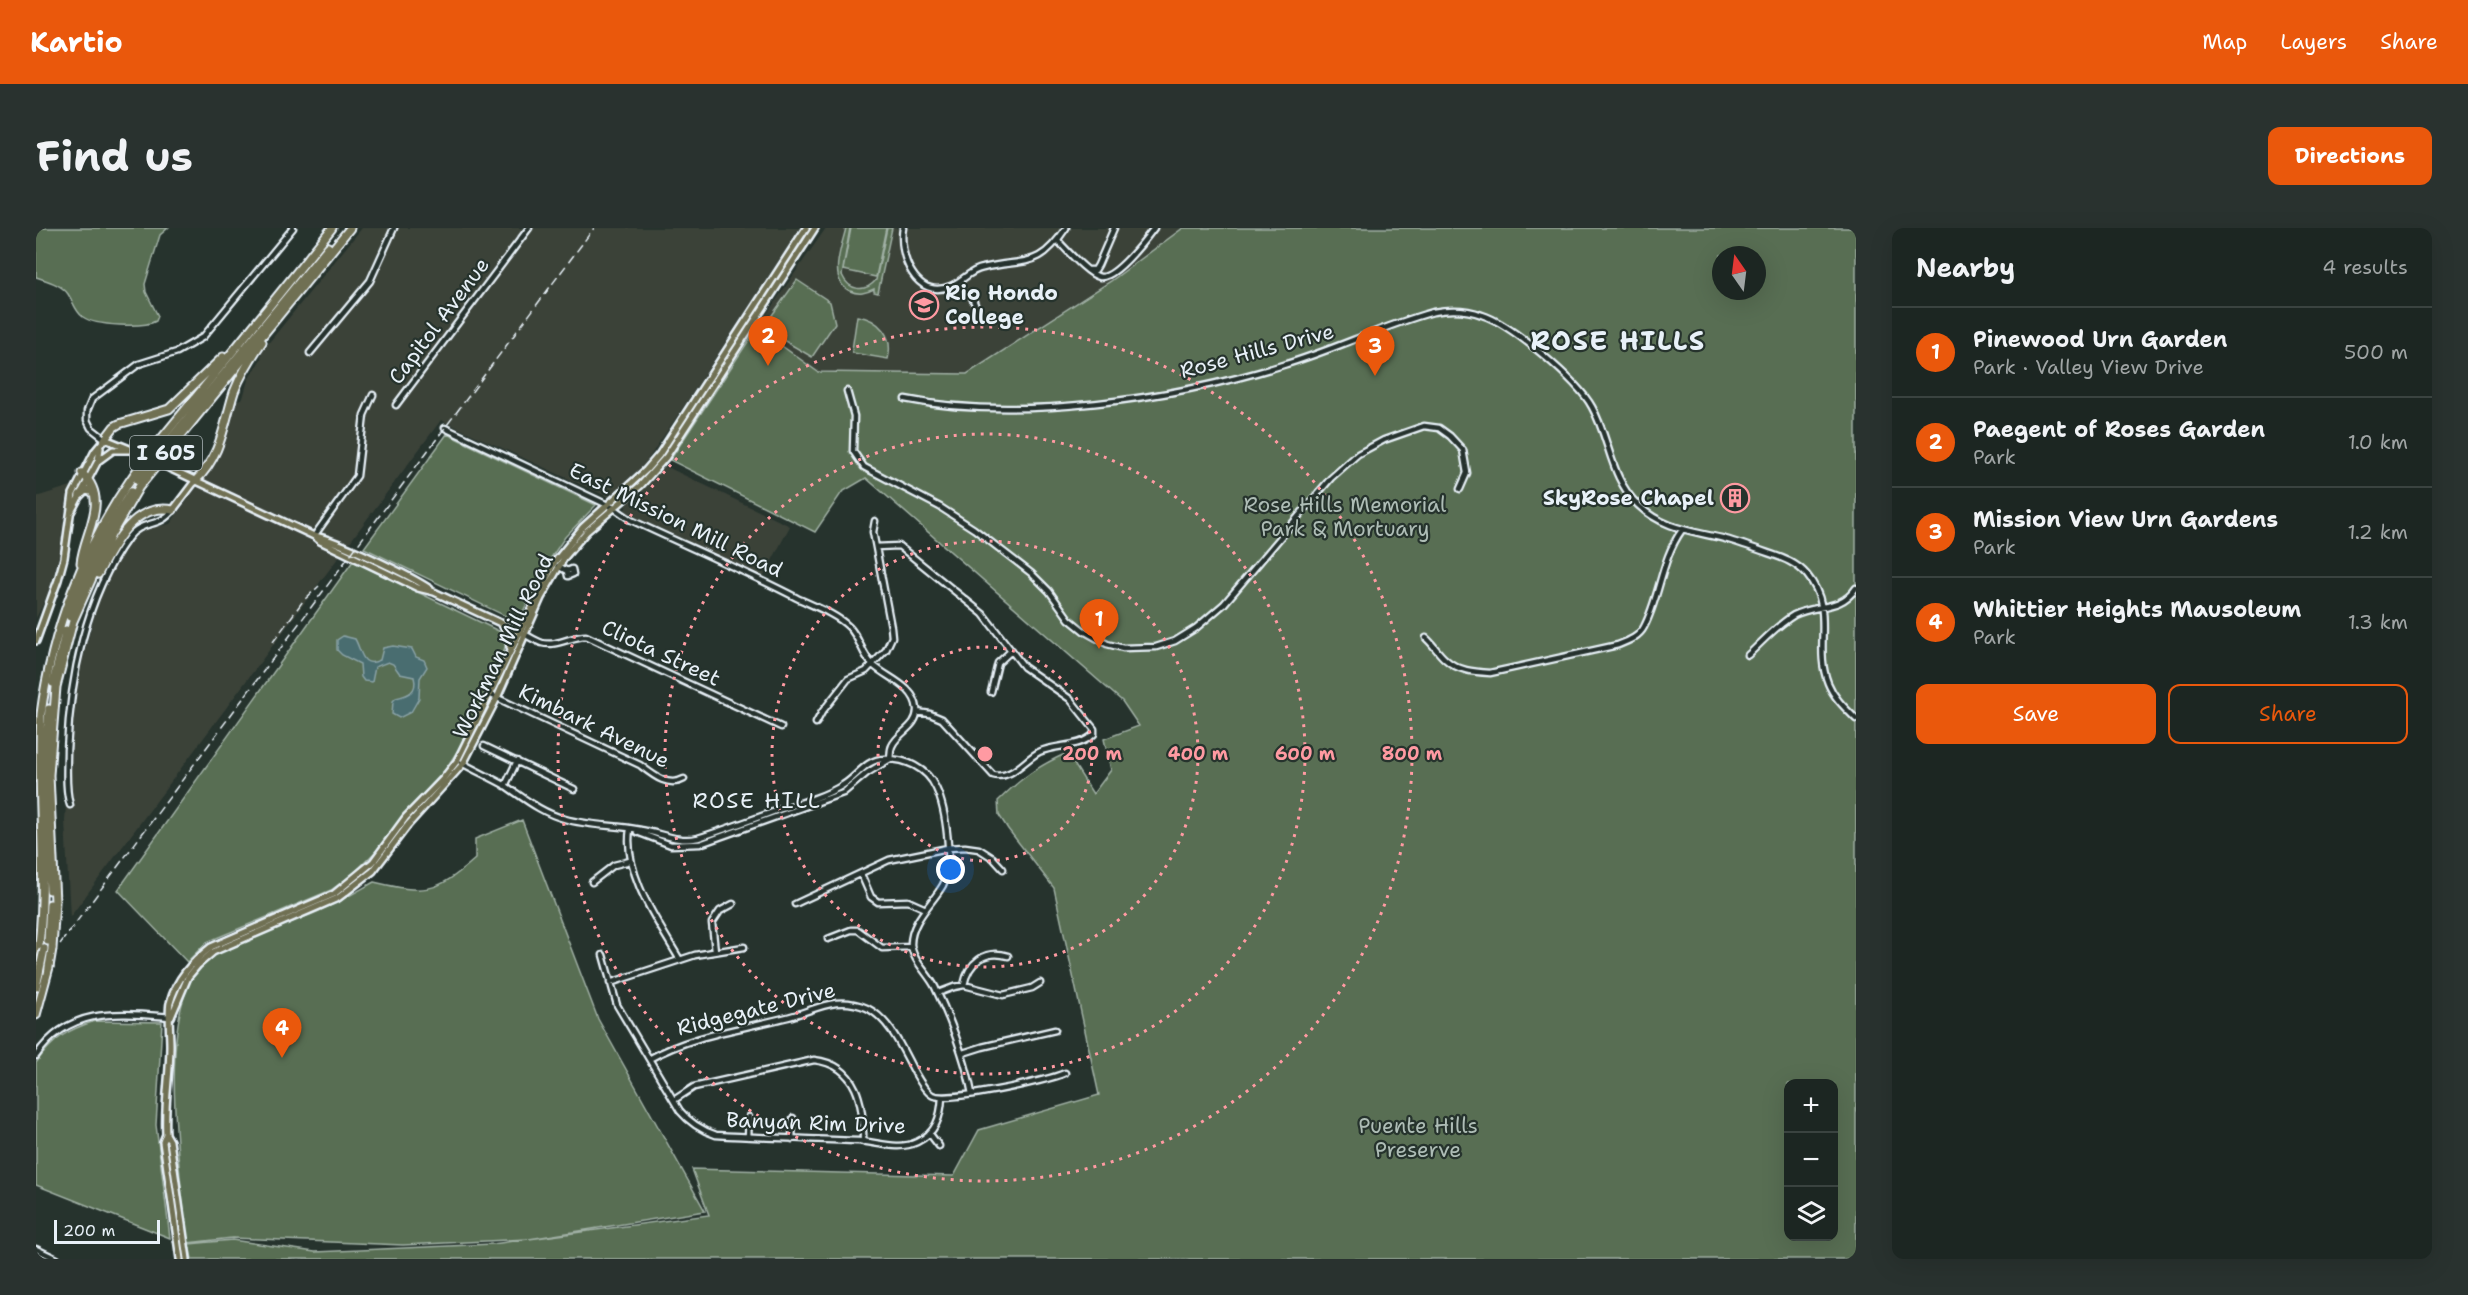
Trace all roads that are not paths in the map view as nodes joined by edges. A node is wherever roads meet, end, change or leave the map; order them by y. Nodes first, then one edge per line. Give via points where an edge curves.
1 (293, 228) edge
2 (332, 228) edge
3 (338, 228) edge
4 (344, 228) edge
5 (350, 228) edge
6 (394, 228) edge
7 (529, 228) edge
8 (806, 228) edge
9 (815, 228) edge
10 (903, 228) edge
11 (1066, 228) edge
12 (1114, 228) edge
13 (1154, 228) edge
14 (1058, 241) junction
15 (1075, 247) dead end
16 (1070, 252) junction
17 (1089, 270) junction
18 (972, 297) dead end
19 (289, 303) junction
20 (976, 308) dead end
21 (252, 327) junction
22 (310, 353) dead end
23 (213, 376) junction
24 (847, 391) dead end
25 (373, 394) dead end
26 (905, 399) dead end
27 (396, 405) dead end
28 (445, 428) dead end
29 (677, 431) junction
30 (105, 439) junction
31 (130, 450) junction
32 (664, 460) junction
33 (98, 461) junction
34 (85, 476) junction
35 (195, 481) junction
36 (1460, 489) dead end
37 (80, 495) junction
38 (95, 495) junction
39 (611, 507) junction
40 (173, 510) junction
41 (71, 513) junction
42 (875, 521) dead end
43 (1682, 531) junction
44 (97, 535) junction
45 (314, 536) junction
46 (876, 547) junction
47 (561, 567) junction
48 (81, 568) junction
49 (1856, 588) edge
50 (1823, 607) junction
51 (73, 621) junction
52 (500, 621) junction
53 (42, 623) junction
54 (36, 628) edge
55 (522, 632) junction
56 (1426, 638) dead end
57 (36, 641) edge
58 (511, 649) junction
59 (1012, 650) junction
60 (1748, 655) dead end
61 (873, 665) junction
62 (991, 692) dead end
63 (489, 694) junction
64 (497, 698) junction
65 (917, 712) junction
66 (1856, 719) edge
67 (816, 723) dead end
68 (782, 727) dead end
69 (484, 746) dead end
70 (890, 759) junction
71 (457, 761) junction
72 (517, 761) junction
73 (463, 764) junction
74 (684, 779) dead end
75 (506, 786) junction
76 (574, 789) dead end
77 (70, 805) dead end
78 (630, 829) junction
79 (948, 848) junction
80 (630, 861) junction
81 (1003, 869) dead end
82 (861, 874) junction
83 (592, 882) dead end
84 (733, 904) dead end
85 (795, 904) dead end
86 (926, 909) junction
87 (828, 939) dead end
88 (744, 947) dead end
89 (911, 947) junction
90 (45, 949) junction
91 (715, 951) junction
92 (603, 955) dead end
93 (1008, 956) dead end
94 (680, 960) junction
95 (42, 969) edge
96 (610, 982) junction
97 (1040, 983) dead end
98 (964, 985) junction
99 (36, 987) edge
100 (938, 993) junction
101 (36, 1000) edge
102 (36, 1015) edge
103 (171, 1017) junction
104 (1055, 1030) dead end
105 (963, 1053) junction
106 (36, 1056) edge
107 (650, 1059) junction
108 (1065, 1073) dead end
109 (972, 1094) junction
110 (942, 1097) junction
111 (674, 1100) junction
112 (748, 1117) dead end
113 (793, 1118) dead end
114 (166, 1134) junction
115 (930, 1134) junction
116 (748, 1137) junction
117 (792, 1138) junction
118 (862, 1142) junction
119 (939, 1146) dead end
120 (36, 1249) edge
121 (57, 1259) edge
122 (180, 1259) edge
123 (187, 1259) edge

1 - 30 street via 203,337 177,352 139,364 92,399 87,420
2 - 21 highway, I 605
3 - 23 highway via 222,371
4 - 90 highway via 141,477 108,529 83,582 56,665 46,727 43,780 50,903
5 - 19 highway, I 605
6 - 22 street via 370,281
7 - 27 street, Capitol Avenue
8 - 29 main road, Workman Mill Road
9 - 32 main road, Workman Mill Road
10 - 14 street via 904,255 912,275 919,283 940,288 951,287 981,268 1038,257
11 - 14 street
12 - 17 street via 1098,265
13 - 17 street via 1128,260 1107,276 1097,276
14 - 16 street
15 - 16 street
16 - 17 street
18 - 20 street
19 - 35 highway via 240,376 218,448
19 - 51 highway, I 605 via 139,487 111,535
21 - 23 highway, I 605
21 - 30 highway via 169,410 119,424
23 - 44 highway, I 605 via 131,479
24 - 36 street via 854,416 853,451 860,464 974,529 1031,573 1084,631 1123,648 1156,647 1196,628 1224,603 1331,478 1358,454 1384,440 1424,426 1439,428 1463,450 1467,473
25 - 45 street, Capitol Avenue via 364,415 357,476
26 - 43 street, Rose Hills Drive via 956,408 1020,408 1151,395 1283,365 1430,313 1468,311 1505,326 1574,382 1596,414 1614,467 1628,493 1657,520
28 - 39 street, East Mission Mill Road
29 - 32 main road
29 - 39 main road, Workman Mill Road
30 - 31 main road
30 - 33 main road
30 - 34 main road
31 - 33 main road via 113,450
31 - 35 main road, bridge
32 - 39 main road, Workman Mill Road via 641,485
33 - 34 main road
34 - 37 main road
34 - 38 highway
34 - 41 main road via 73,494
35 - 40 main road
35 - 45 main road
37 - 38 highway via 88,490
37 - 41 main road
38 - 48 highway via 96,514 82,553
39 - 47 main road, Workman Mill Road via 587,531
39 - 61 street, East Mission Mill Road via 841,621 856,636
40 - 51 highway via 151,509 133,521
40 - 77 street via 165,520 133,532 96,600 71,694 67,770
41 - 53 main road via 58,580
42 - 46 street
43 - 50 street, Rose Hills Drive via 1731,541 1793,563 1813,582
43 - 56 street via 1668,557 1644,627 1629,641 1490,673 1457,667
44 - 48 highway, I 605
44 - 90 highway via 98,543 65,625 45,716
45 - 52 main road via 418,588
46 - 59 street via 899,546 913,556 983,614
46 - 61 street via 892,637
47 - 55 main road, Workman Mill Road
47 - 55 main road, Workman Mill Road
48 - 90 highway, I 605 via 62,618 41,713 37,773
49 - 50 street via 1843,602
50 - 60 street via 1791,617
50 - 66 street, Rose Hills Drive via 1827,678 1839,702
51 - 90 highway, I 605 via 56,687 51,735 55,902
52 - 55 main road
52 - 58 main road
53 - 54 main road
53 - 57 main road
55 - 58 main road, Workman Mill Road
55 - 64 main road, Workman Mill Road
55 - 68 street, Cliota Street via 544,644 586,636
58 - 63 main road, Workman Mill Road
59 - 62 street via 998,663
59 - 65 street via 1024,667 1070,699 1094,734 1083,741 1041,751 1007,776 999,777 942,719
61 - 65 street via 896,679 912,696
61 - 67 street via 849,679
63 - 64 street, Kimbark Avenue
63 - 71 main road, Workman Mill Road
64 - 73 main road, Workman Mill Road
64 - 74 street, Kimbark Avenue via 640,765 662,780 673,783
65 - 70 street via 912,725 892,745
69 - 72 street
70 - 78 street via 869,764 841,787 695,838 676,839
70 - 79 street via 913,764 931,778 942,807
71 - 73 street
71 - 103 main road, Workman Mill Road via 406,817 373,862 352,881 318,902 211,947 198,957 175,990 169,1008
72 - 75 street
72 - 76 street
73 - 75 street
73 - 103 main road, Workman Mill Road via 364,879 338,898 213,952 198,964 188,977
75 - 78 street via 527,802 566,820
78 - 80 street
79 - 81 street via 979,849
79 - 82 street via 896,858
79 - 86 street via 947,875
80 - 83 street via 614,865
80 - 94 street via 654,919
82 - 85 street
82 - 86 street via 871,897 878,902 908,901
84 - 91 street via 720,911 712,923
86 - 89 street via 916,924
87 - 89 street via 858,930 882,948
88 - 91 street
89 - 100 street
90 - 95 highway, I 605, bridge
90 - 95 highway, I 605
91 - 94 street
92 - 96 street, Banyan Rim Drive
93 - 98 street via 992,954 975,962
94 - 96 street
95 - 99 highway
95 - 101 highway
95 - 102 highway, I 605
96 - 107 street, Banyan Rim Drive via 617,1005
97 - 98 street via 1003,995
98 - 100 street
100 - 105 street
103 - 106 street via 120,1013 87,1018 50,1038
103 - 114 main road, Workman Mill Road
104 - 105 street
105 - 109 street
107 - 110 street, Ridgegate Drive via 682,1043 844,1003 876,1014 888,1026 922,1086 932,1095
107 - 111 street, Banyan Rim Drive
108 - 109 street
109 - 110 street
110 - 115 street, Banyan Rim Drive via 941,1113
111 - 116 street, Banyan Rim Drive via 688,1121 706,1131 716,1136
111 - 118 street via 694,1087 822,1061 838,1068 852,1082 862,1108
112 - 116 street
113 - 117 street
114 - 122 main road, Workman Mill Road via 163,1143
114 - 123 main road, Workman Mill Road
115 - 118 street, Banyan Rim Drive via 900,1147
115 - 119 street
116 - 117 street, Banyan Rim Drive
117 - 118 street, Banyan Rim Drive
120 - 121 street

